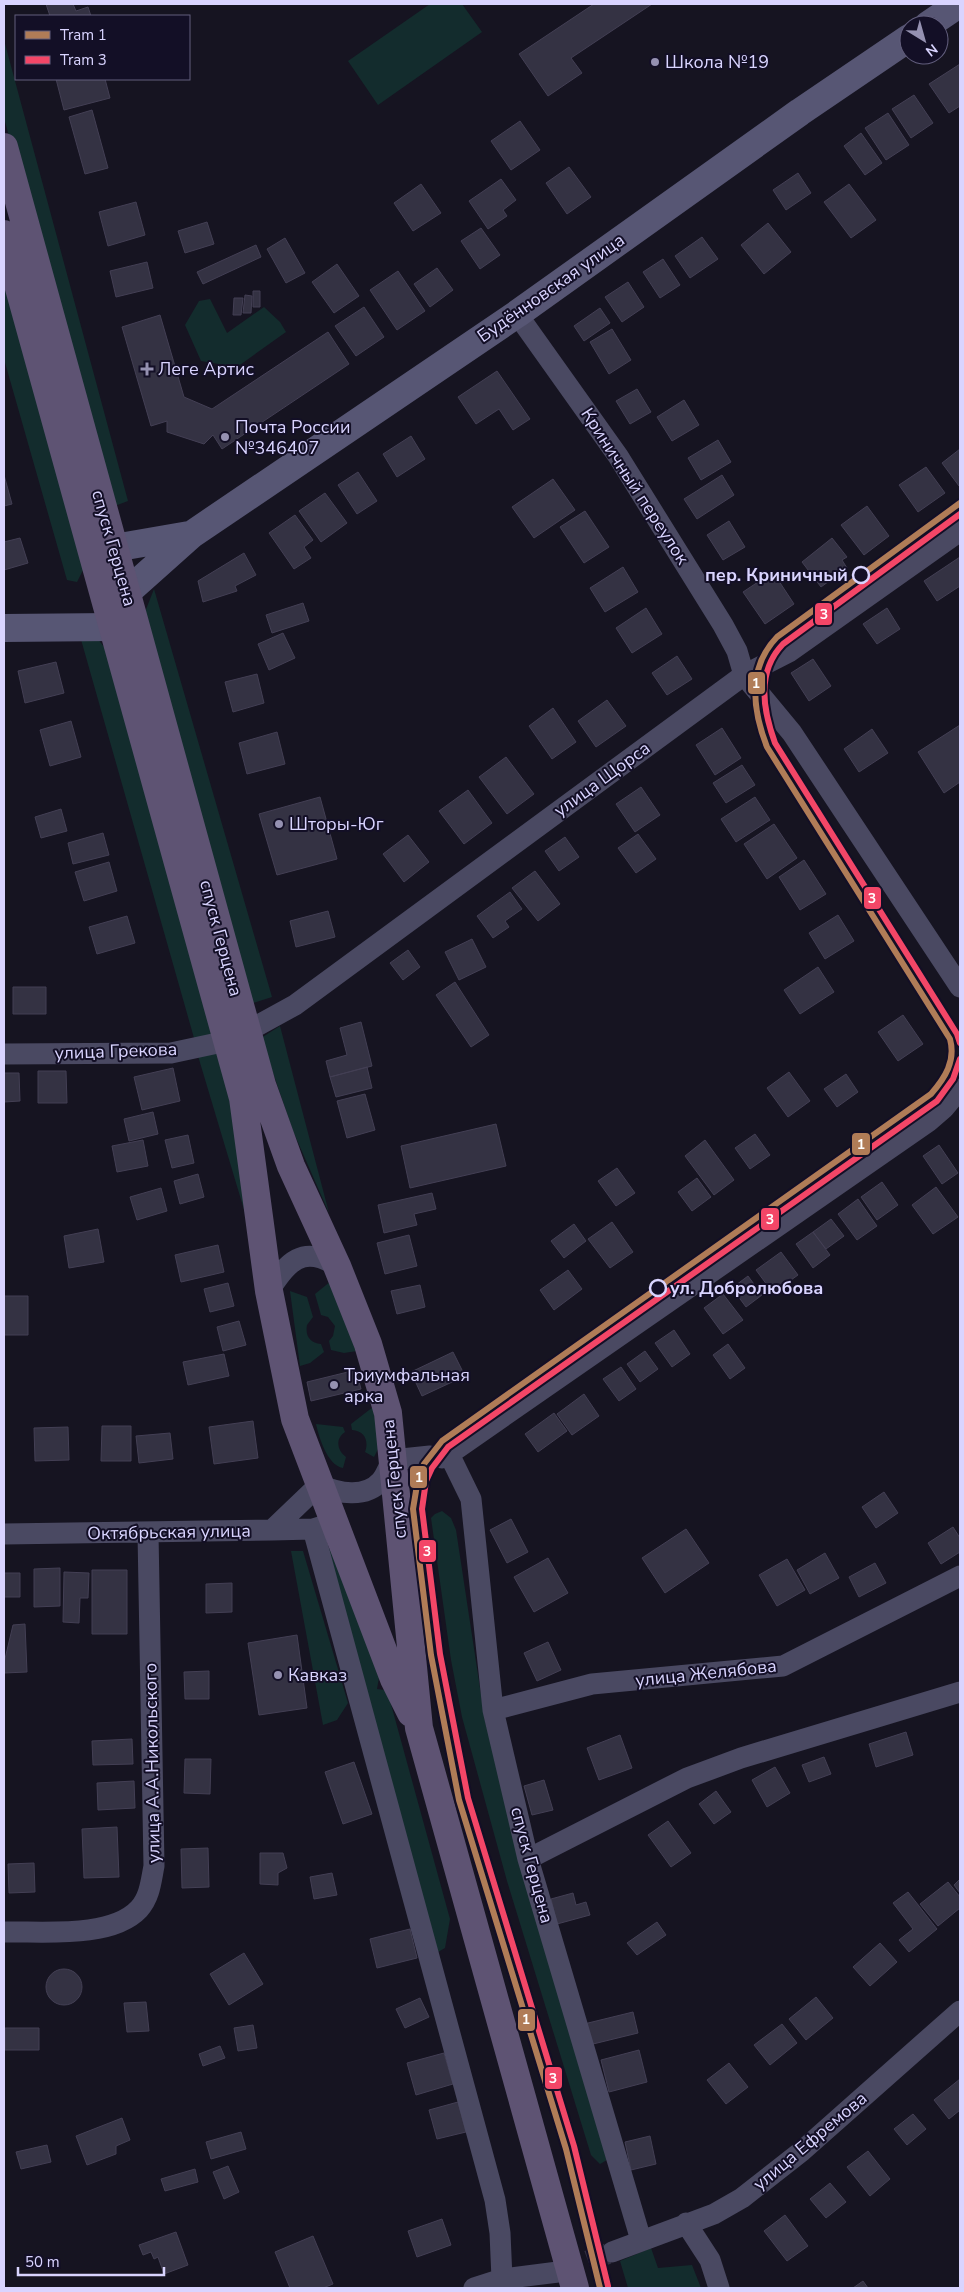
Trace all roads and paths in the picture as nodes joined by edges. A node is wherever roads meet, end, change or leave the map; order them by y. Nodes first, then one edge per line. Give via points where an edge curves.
1 (959, 4) edge
2 (943, 15) edge
3 (899, 45) edge
4 (4, 147) edge
5 (4, 234) edge
6 (517, 314) junction
7 (960, 531) edge
8 (191, 535) junction
9 (114, 548) junction
10 (126, 592) junction
11 (112, 627) junction
12 (4, 628) edge
13 (744, 675) junction
14 (960, 987) edge
15 (237, 1037) junction
16 (4, 1054) edge
17 (960, 1089) edge
18 (337, 1266) junction
19 (268, 1291) junction
20 (449, 1454) junction
21 (392, 1460) junction
22 (319, 1485) junction
23 (323, 1526) junction
24 (272, 1530) junction
25 (148, 1533) junction
26 (4, 1534) edge
27 (960, 1576) edge
28 (960, 1692) edge
29 (493, 1710) junction
30 (419, 1728) junction
31 (528, 1859) junction
32 (4, 1932) edge
33 (960, 2011) edge
34 (686, 2223) junction
35 (641, 2240) junction
36 (612, 2252) tunnel mouth
37 (502, 2279) junction
38 (566, 2280) edge
39 (474, 2288) edge
40 (719, 2288) edge

1 - 2 street
3 - 6 street, Будённовская улица
4 - 9 main road, спуск Герцена
5 - 11 main road, спуск Герцена
6 - 8 street, Будённовская улица
6 - 13 street, Криничный переулок via 618,456 723,625 737,651
7 - 13 street, улица Щорса via 789,652
8 - 9 street, Будённовская улица
8 - 10 street, Будённовская улица
9 - 10 main road, спуск Герцена
10 - 15 main road, спуск Герцена
11 - 12 street
11 - 15 main road, спуск Герцена
13 - 14 street, Криничный переулок via 792,733
13 - 15 street, улица Щорса via 294,1005
15 - 16 street, улица Грекова via 171,1052
15 - 18 main road, спуск Герцена via 262,1085 291,1166
15 - 19 main road, спуск Герцена
17 - 20 street via 929,1121
18 - 19 street via 321,1256 300,1258 285,1267
18 - 21 main road, спуск Герцена via 368,1344 388,1413
19 - 22 main road, спуск Герцена via 295,1419
20 - 21 street via 442,1458
20 - 29 street, спуск Герцена via 471,1499
21 - 22 street via 381,1481 359,1493 334,1491
21 - 30 main road, спуск Герцена
22 - 23 main road, спуск Герцена
22 - 24 street
23 - 24 street, Октябрьская улица
23 - 30 main road, спуск Герцена
23 - 37 street, спуск Герцена via 495,2200
24 - 25 street, Октябрьская улица
25 - 26 street, Октябрьская улица
25 - 32 street, улица А.А.Никольского via 154,1866 149,1893 138,1910 104,1928
27 - 29 street, улица Желябова via 783,1666 592,1684
28 - 31 street via 741,1758 687,1778
29 - 31 street, спуск Герцена
30 - 38 main road, спуск Герцена via 551,2209
31 - 35 street, спуск Герцена
33 - 34 street, улица Ефремова via 802,2151 750,2192 714,2214
34 - 35 street, улица Ефремова
34 - 40 street via 710,2260
35 - 36 street, улица Ефремова
37 - 38 street
37 - 39 street

